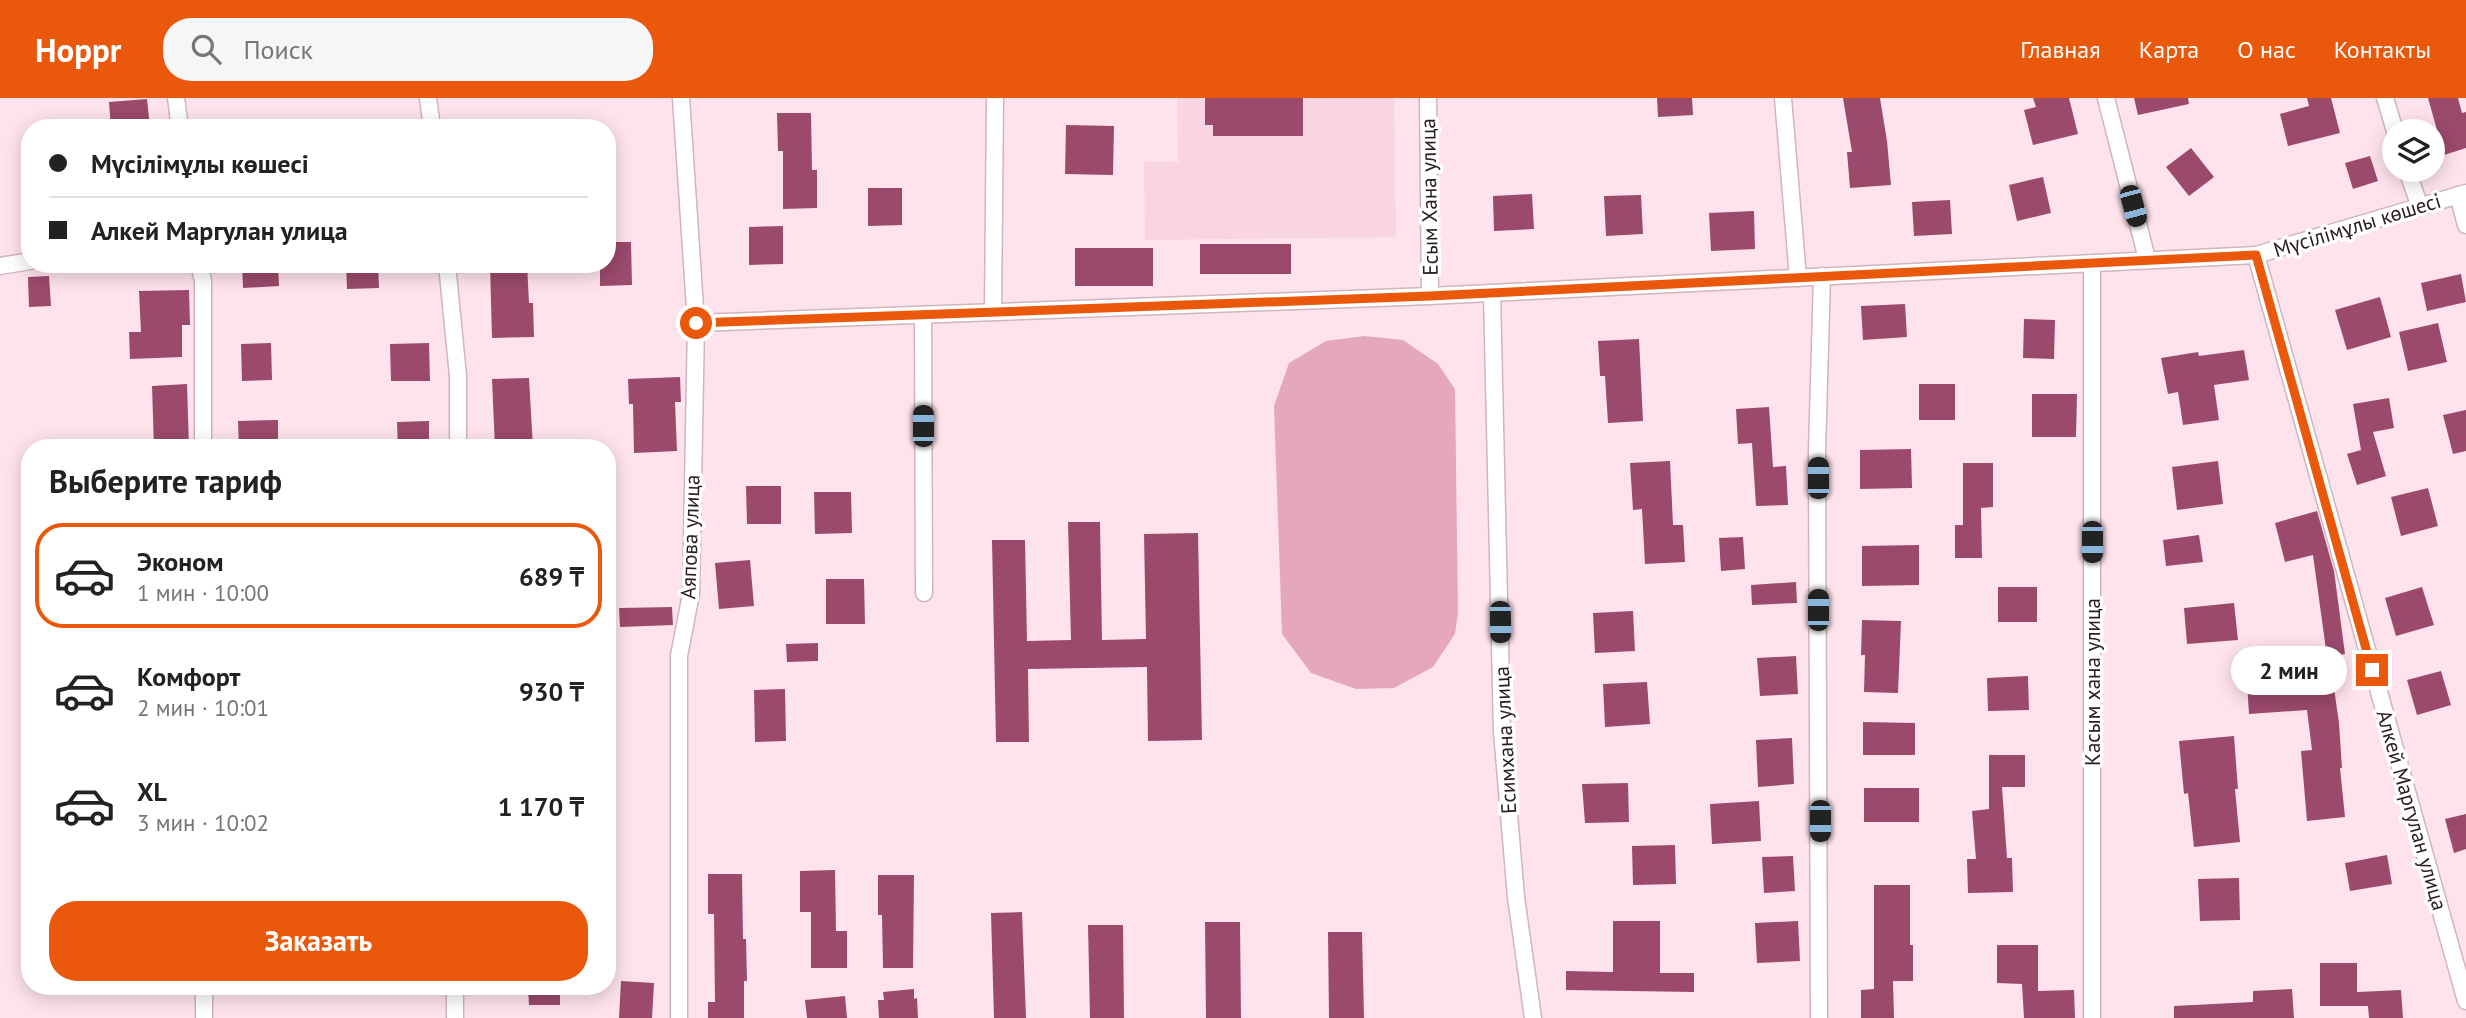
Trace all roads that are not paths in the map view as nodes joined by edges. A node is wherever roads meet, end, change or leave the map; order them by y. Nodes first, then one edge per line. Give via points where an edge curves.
1 (176, 98) edge
2 (428, 98) edge
3 (681, 98) edge
4 (995, 98) edge
5 (1428, 98) edge
6 (1783, 98) edge
7 (2106, 98) edge
8 (2385, 98) edge
9 (179, 119) edge
10 (431, 119) edge
11 (2391, 119) edge
12 (2411, 182) edge
13 (2462, 194) edge
14 (2420, 206) junction
15 (2466, 225) edge
16 (2256, 255) junction
17 (2147, 260) junction
18 (21, 262) edge
19 (2092, 263) junction
20 (0, 266) edge
21 (201, 273) edge
22 (448, 273) edge
23 (1822, 276) junction
24 (1798, 278) junction
25 (1492, 293) junction
26 (1430, 296) junction
27 (993, 312) junction
28 (923, 315) junction
29 (696, 323) junction
30 (203, 439) edge
31 (458, 439) edge
32 (924, 593) dead end
33 (204, 995) edge
34 (455, 995) edge
35 (2466, 1001) edge
36 (204, 1018) edge
37 (455, 1018) edge
38 (678, 1018) edge
39 (1533, 1018) edge
40 (1819, 1018) edge
41 (2092, 1018) edge

1 - 9 street
2 - 10 street
3 - 29 street, Аяпова улица
4 - 27 street
5 - 26 street, Есым Хана улица
6 - 24 street
7 - 17 street
8 - 11 street
12 - 14 street
13 - 14 street, Мүсілімұлы көшесі
13 - 15 street
14 - 16 street, Мүсілімұлы көшесі
16 - 17 street, Мүсілімұлы көшесі
16 - 35 street, Алкей Маргулан улица
17 - 19 street, Мүсілімұлы көшесі
18 - 20 street
19 - 23 street, Мүсілімұлы көшесі
19 - 41 street, Касым хана улица
21 - 30 street
22 - 31 street via 458,376
23 - 24 street, Мүсілімұлы көшесі
23 - 40 street via 1817,451
24 - 25 street, Мүсілімұлы көшесі
25 - 26 street, Мүсілімұлы көшесі
25 - 39 street, Есимхана улица via 1502,732 1516,897
26 - 27 street, Мүсілімұлы көшесі
27 - 28 street, Мүсілімұлы көшесі
28 - 29 street, Мүсілімұлы көшесі
28 - 32 street
29 - 38 street, Аяпова улица via 691,594 678,656
33 - 36 street
34 - 37 street

